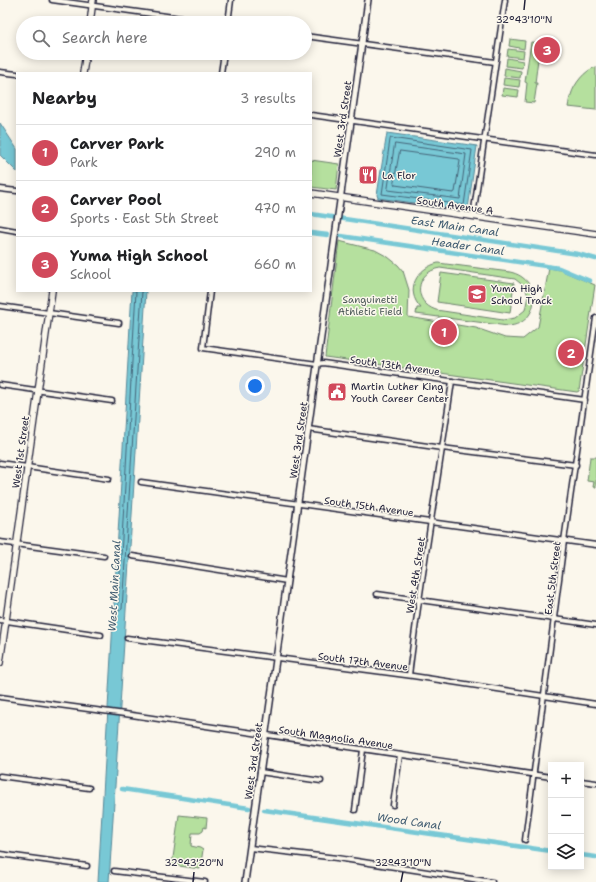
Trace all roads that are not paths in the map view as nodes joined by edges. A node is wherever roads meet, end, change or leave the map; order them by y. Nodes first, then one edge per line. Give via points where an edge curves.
1 (52, 0) edge
2 (231, 0) edge
3 (368, 0) edge
4 (505, 0) edge
5 (93, 3) edge
6 (91, 16) edge
7 (173, 16) edge
8 (229, 16) edge
9 (312, 37) edge
10 (362, 43) junction
11 (85, 60) edge
12 (223, 60) edge
13 (495, 62) junction
14 (0, 72) edge
15 (83, 72) edge
16 (221, 72) edge
17 (16, 74) edge
18 (312, 115) edge
19 (351, 121) junction
20 (485, 140) junction
21 (596, 155) edge
22 (0, 189) edge
23 (16, 191) edge
24 (312, 193) edge
25 (340, 197) junction
26 (473, 216) junction
27 (0, 228) edge
28 (16, 231) edge
29 (596, 234) edge
30 (52, 292) edge
31 (210, 292) edge
32 (0, 306) edge
33 (49, 313) junction
34 (596, 318) edge
35 (119, 322) dead end
36 (317, 364) junction
37 (452, 382) junction
38 (0, 385) edge
39 (38, 390) junction
40 (585, 400) junction
41 (112, 401) dead end
42 (308, 429) junction
43 (442, 448) junction
44 (0, 463) edge
45 (576, 465) junction
46 (27, 467) junction
47 (109, 479) dead end
48 (141, 482) dead end
49 (298, 504) junction
50 (431, 523) junction
51 (564, 541) junction
52 (0, 542) edge
53 (17, 544) junction
54 (596, 545) edge
55 (104, 556) dead end
56 (132, 556) dead end
57 (287, 581) junction
58 (377, 594) dead end
59 (418, 600) junction
60 (555, 619) junction
61 (3, 620) edge
62 (596, 625) edge
63 (100, 635) dead end
64 (127, 638) dead end
65 (276, 658) junction
66 (0, 663) edge
67 (409, 675) junction
68 (544, 696) junction
69 (0, 697) edge
70 (596, 704) edge
71 (266, 735) junction
72 (363, 750) junction
73 (400, 755) junction
74 (260, 772) junction
75 (534, 774) junction
76 (0, 776) edge
77 (548, 776) edge
78 (321, 781) dead end
79 (584, 781) edge
80 (596, 783) edge
81 (89, 788) dead end
82 (392, 805) dead end
83 (355, 810) dead end
84 (525, 840) dead end
85 (250, 848) junction
86 (0, 854) edge
87 (87, 866) dead end
88 (114, 871) dead end
89 (206, 882) edge
90 (245, 882) edge
91 (489, 882) edge
92 (492, 882) edge

1 - 5 street
2 - 8 street
3 - 10 street, West 3rd Street
4 - 13 street
5 - 6 main road
5 - 7 street
9 - 10 street
10 - 13 street
10 - 19 street, West 3rd Street
11 - 15 main road
12 - 16 street
13 - 20 street
14 - 17 street
18 - 19 street
19 - 20 street
19 - 25 street, West 3rd Street
20 - 21 street
20 - 26 street
22 - 23 street
24 - 25 main road, South Avenue A
25 - 26 main road, South Avenue A
25 - 36 street, West 3rd Street
26 - 29 main road, South Avenue A
27 - 28 street
30 - 33 main road, West 1st Street
31 - 36 street, South 13th Avenue via 203,348
32 - 33 street
33 - 35 street
33 - 39 main road, West 1st Street
34 - 40 street, East 5th Street
36 - 37 street, South 13th Avenue
36 - 42 street, West 3rd Street
37 - 40 street, South 13th Avenue
37 - 43 street, West 4th Street
38 - 39 street
39 - 41 street
39 - 46 main road, West 1st Street
40 - 45 street, East 5th Street
42 - 43 street
42 - 49 street, West 3rd Street
43 - 45 street
43 - 50 street, West 4th Street
44 - 46 street
45 - 51 street, East 5th Street
46 - 47 street
46 - 53 main road, West 1st Street
48 - 49 street, South 15th Avenue
49 - 50 street, South 15th Avenue
49 - 57 street, West 3rd Street
50 - 51 street, South 15th Avenue
50 - 59 street, West 4th Street
51 - 54 street, South 15th Avenue
51 - 60 street, East 5th Street
52 - 53 street
53 - 55 street
53 - 61 main road, West 1st Street
56 - 57 street
57 - 65 street, West 3rd Street
58 - 59 street
59 - 60 street
59 - 67 street, West 4th Street
60 - 62 street
60 - 68 street, East 5th Street
61 - 63 street
61 - 66 main road, West 1st Street
64 - 65 street, South 17th Avenue
65 - 67 street, South 17th Avenue
65 - 71 street, West 3rd Street
67 - 68 street, South 17th Avenue
68 - 70 street, South 17th Avenue
68 - 75 street, East 5th Street
69 - 71 street, South Magnolia Avenue
71 - 72 street, South Magnolia Avenue
71 - 74 street, West 3rd Street
72 - 73 street, South Magnolia Avenue
72 - 83 street
73 - 75 street, South Magnolia Avenue
73 - 82 street
74 - 78 street
74 - 85 street, West 3rd Street
75 - 77 street, South Magnolia Avenue
75 - 84 street, East 5th Street
76 - 81 street
79 - 80 street
85 - 90 street, West 3rd Street
85 - 91 street via 337,858
86 - 87 street
88 - 89 street
91 - 92 street

